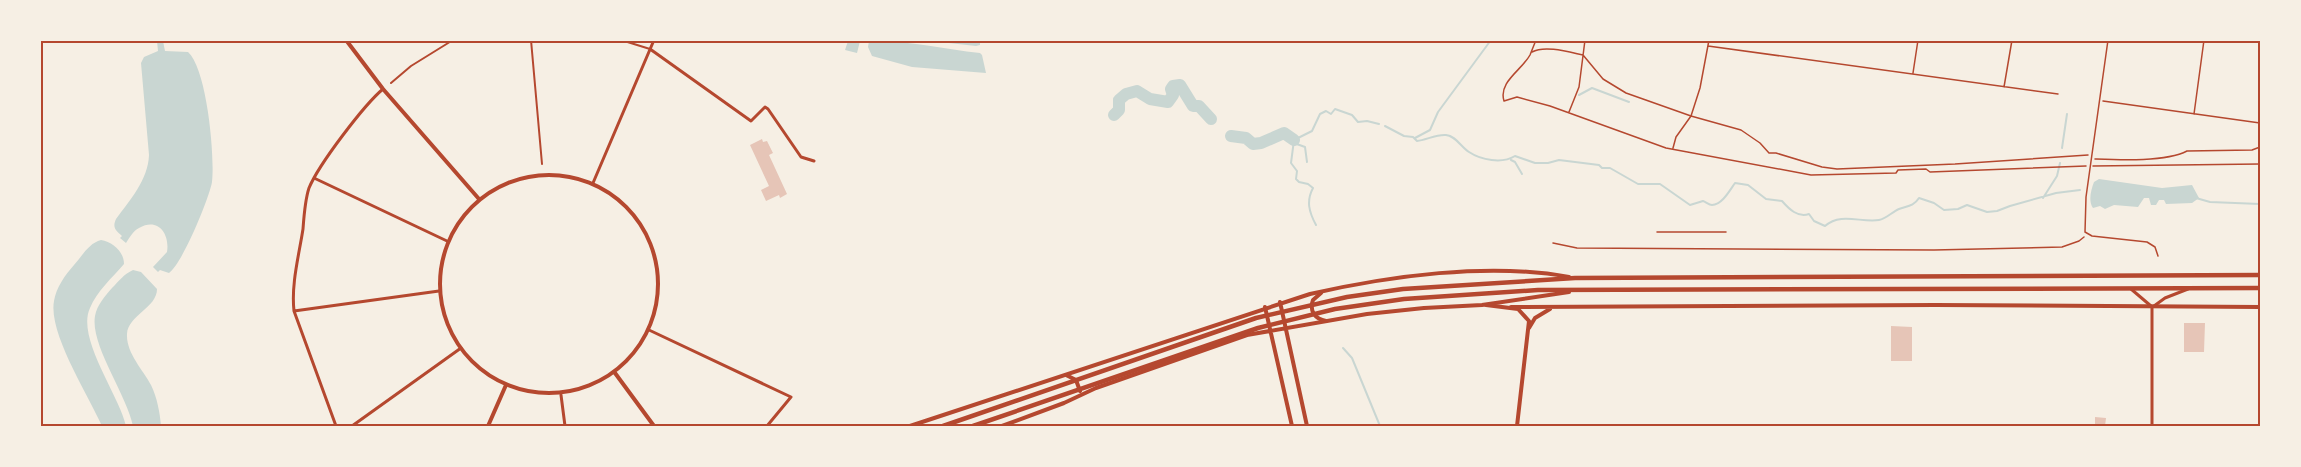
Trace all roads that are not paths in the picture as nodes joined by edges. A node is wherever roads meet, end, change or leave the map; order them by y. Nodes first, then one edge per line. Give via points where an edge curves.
1 (346, 40) edge
2 (453, 40) edge
3 (531, 40) edge
4 (621, 40) edge
5 (654, 40) edge
6 (2108, 40) edge
7 (650, 49) junction
8 (391, 83) joint
9 (383, 89) junction
10 (814, 161) dead end
11 (542, 164) dead end
12 (314, 178) junction
13 (593, 183) junction
14 (479, 199) junction
15 (447, 241) junction
16 (2158, 256) dead end
17 (2260, 275) edge
18 (1573, 278) junction
19 (2196, 287) junction
20 (2130, 288) junction
21 (2260, 288) edge
22 (1327, 290) junction
23 (439, 291) junction
24 (1569, 292) junction
25 (1280, 302) junction
26 (1482, 305) junction
27 (1265, 307) junction
28 (1511, 307) junction
29 (2152, 307) junction
30 (2260, 307) edge
31 (1552, 308) junction
32 (294, 310) junction
33 (1329, 321) junction
34 (1529, 328) junction
35 (1285, 329) junction
36 (649, 330) junction
37 (1271, 331) junction
38 (461, 348) junction
39 (615, 373) junction
40 (1066, 375) junction
41 (506, 386) junction
42 (561, 395) junction
43 (1077, 396) junction
44 (336, 426) edge
45 (352, 426) edge
46 (488, 426) edge
47 (565, 426) edge
48 (654, 426) edge
49 (767, 426) edge
50 (910, 426) edge
51 (942, 426) edge
52 (973, 426) edge
53 (1002, 426) edge
54 (1292, 426) edge
55 (1307, 426) edge
56 (1517, 426) edge
57 (2152, 426) edge

1 - 9 main road
2 - 8 street
3 - 11 street
4 - 7 street
5 - 7 street
6 - 16 lane via 2090,166 2086,233 2148,242 2156,248
7 - 10 street via 751,121 765,107 768,109 801,157
7 - 13 street
8 - 9 lane
9 - 12 street
9 - 14 main road
12 - 15 street
12 - 32 street via 307,194
13 - 14 main road via 539,174 503,184
13 - 36 main road via 620,200 637,218 655,254 658,293
14 - 15 main road
15 - 23 main road
17 - 18 main road
18 - 22 main road via 1539,271 1461,273 1373,281
18 - 51 main road via 1347,297 1247,321
19 - 20 main road
19 - 21 main road
19 - 29 street
20 - 24 main road
20 - 29 street
22 - 25 main road
22 - 33 main road via 1316,296 1311,307 1317,318
23 - 32 street
23 - 38 main road
24 - 26 main road
24 - 52 main road via 1443,295 1349,306 1258,328
25 - 27 main road
25 - 35 main road
26 - 28 main road
26 - 33 main road via 1412,309
27 - 37 main road
27 - 40 main road
28 - 31 main road
28 - 34 main road via 1526,316
29 - 30 main road
29 - 31 main road
29 - 57 street
31 - 34 main road via 1540,314
32 - 44 street
33 - 35 main road
34 - 56 main road
35 - 37 main road
35 - 55 main road
36 - 39 main road
36 - 49 street via 791,397
37 - 43 main road via 1182,356
37 - 54 main road
38 - 41 main road
38 - 45 street
39 - 42 main road via 587,388
39 - 48 main road
40 - 43 main road via 1077,382
40 - 50 main road
41 - 42 main road
41 - 46 main road
42 - 47 street
43 - 53 main road

